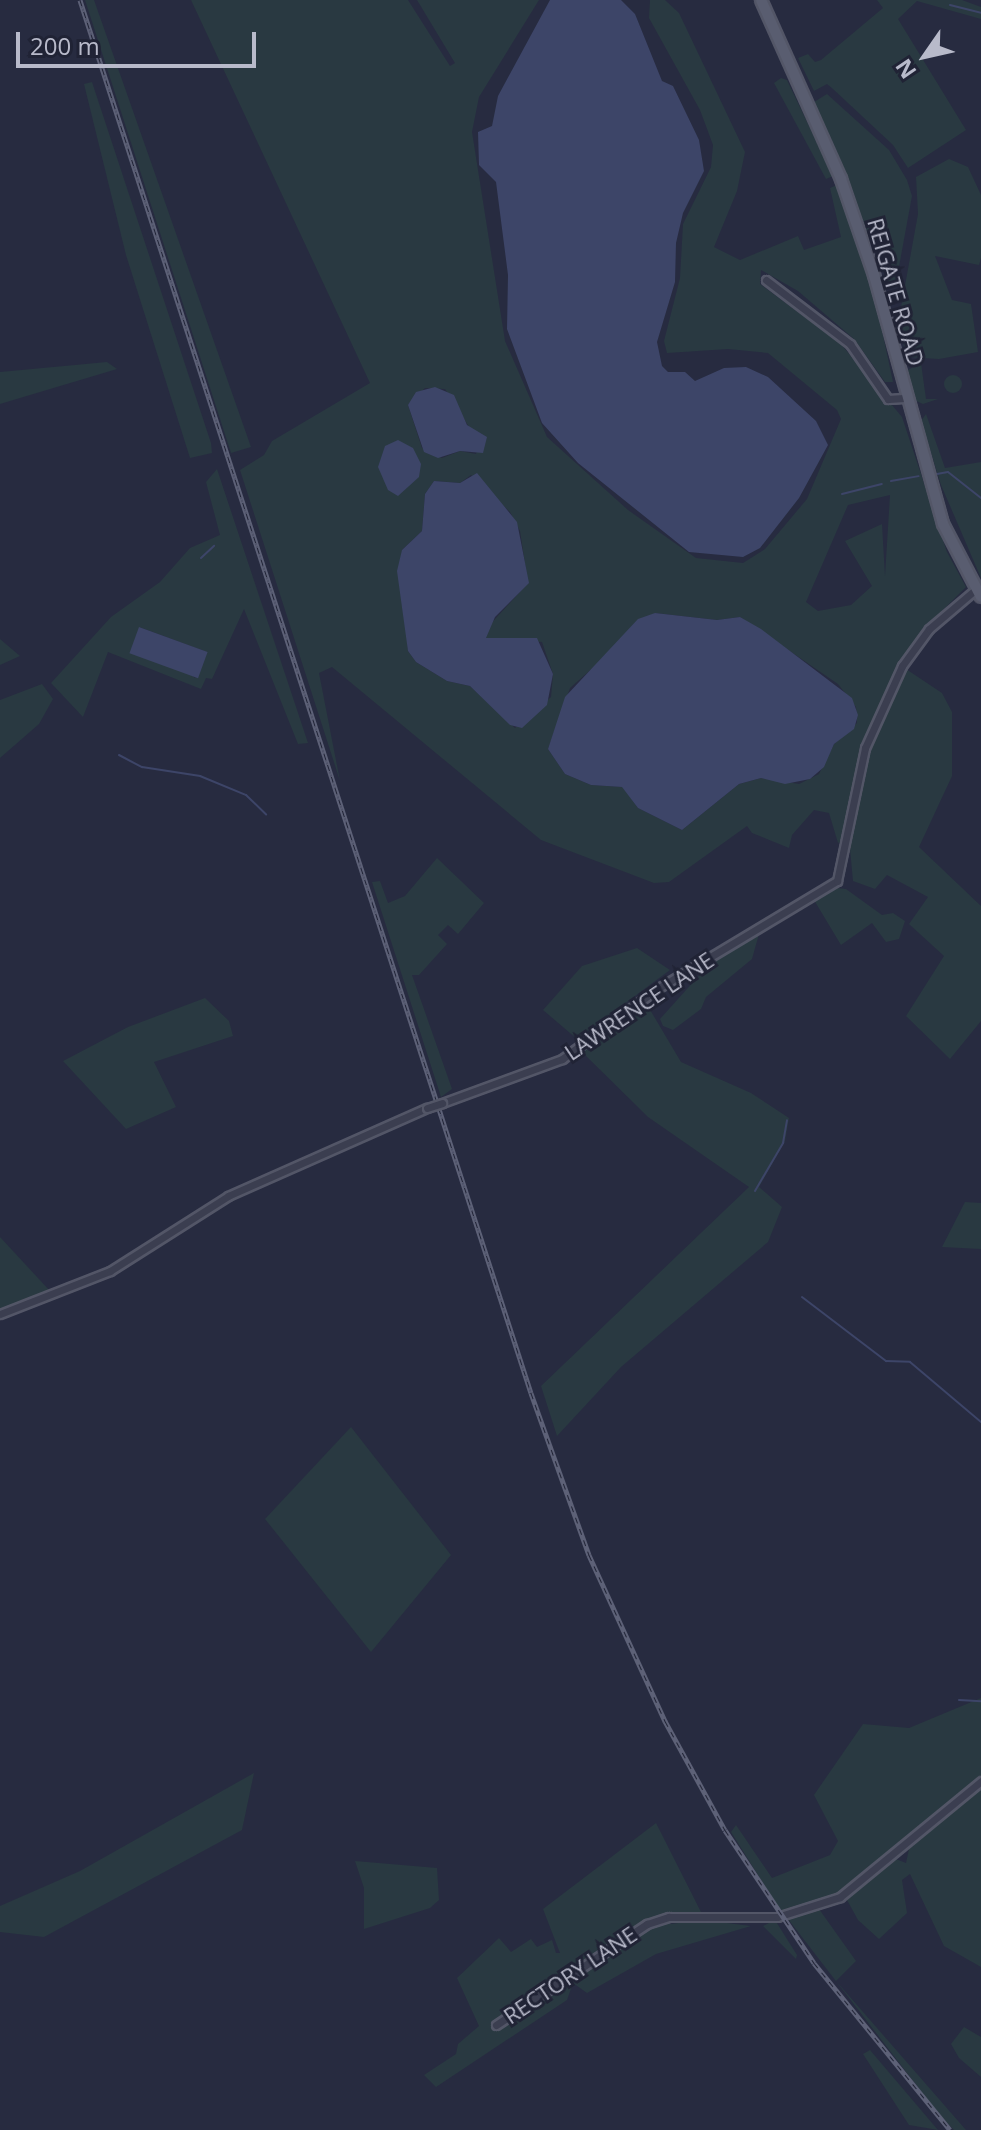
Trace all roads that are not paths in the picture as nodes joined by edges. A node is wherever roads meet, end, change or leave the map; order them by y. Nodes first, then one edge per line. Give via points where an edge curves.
1 (761, 0) edge
2 (766, 280) dead end
3 (904, 398) junction
4 (978, 593) edge
5 (0, 1314) edge
6 (981, 1781) edge
7 (496, 2025) dead end

1 - 3 main road, REIGATE ROAD via 854,215
2 - 3 street via 850,344 888,399
3 - 4 main road, REIGATE ROAD via 943,524
4 - 5 street, LAWRENCE LANE, bridge via 929,629 902,666 865,748 837,881 657,989 562,1059 427,1108 228,1196 110,1271
6 - 7 street, RECTORY LANE via 840,1897 777,1917 669,1917 647,1924

